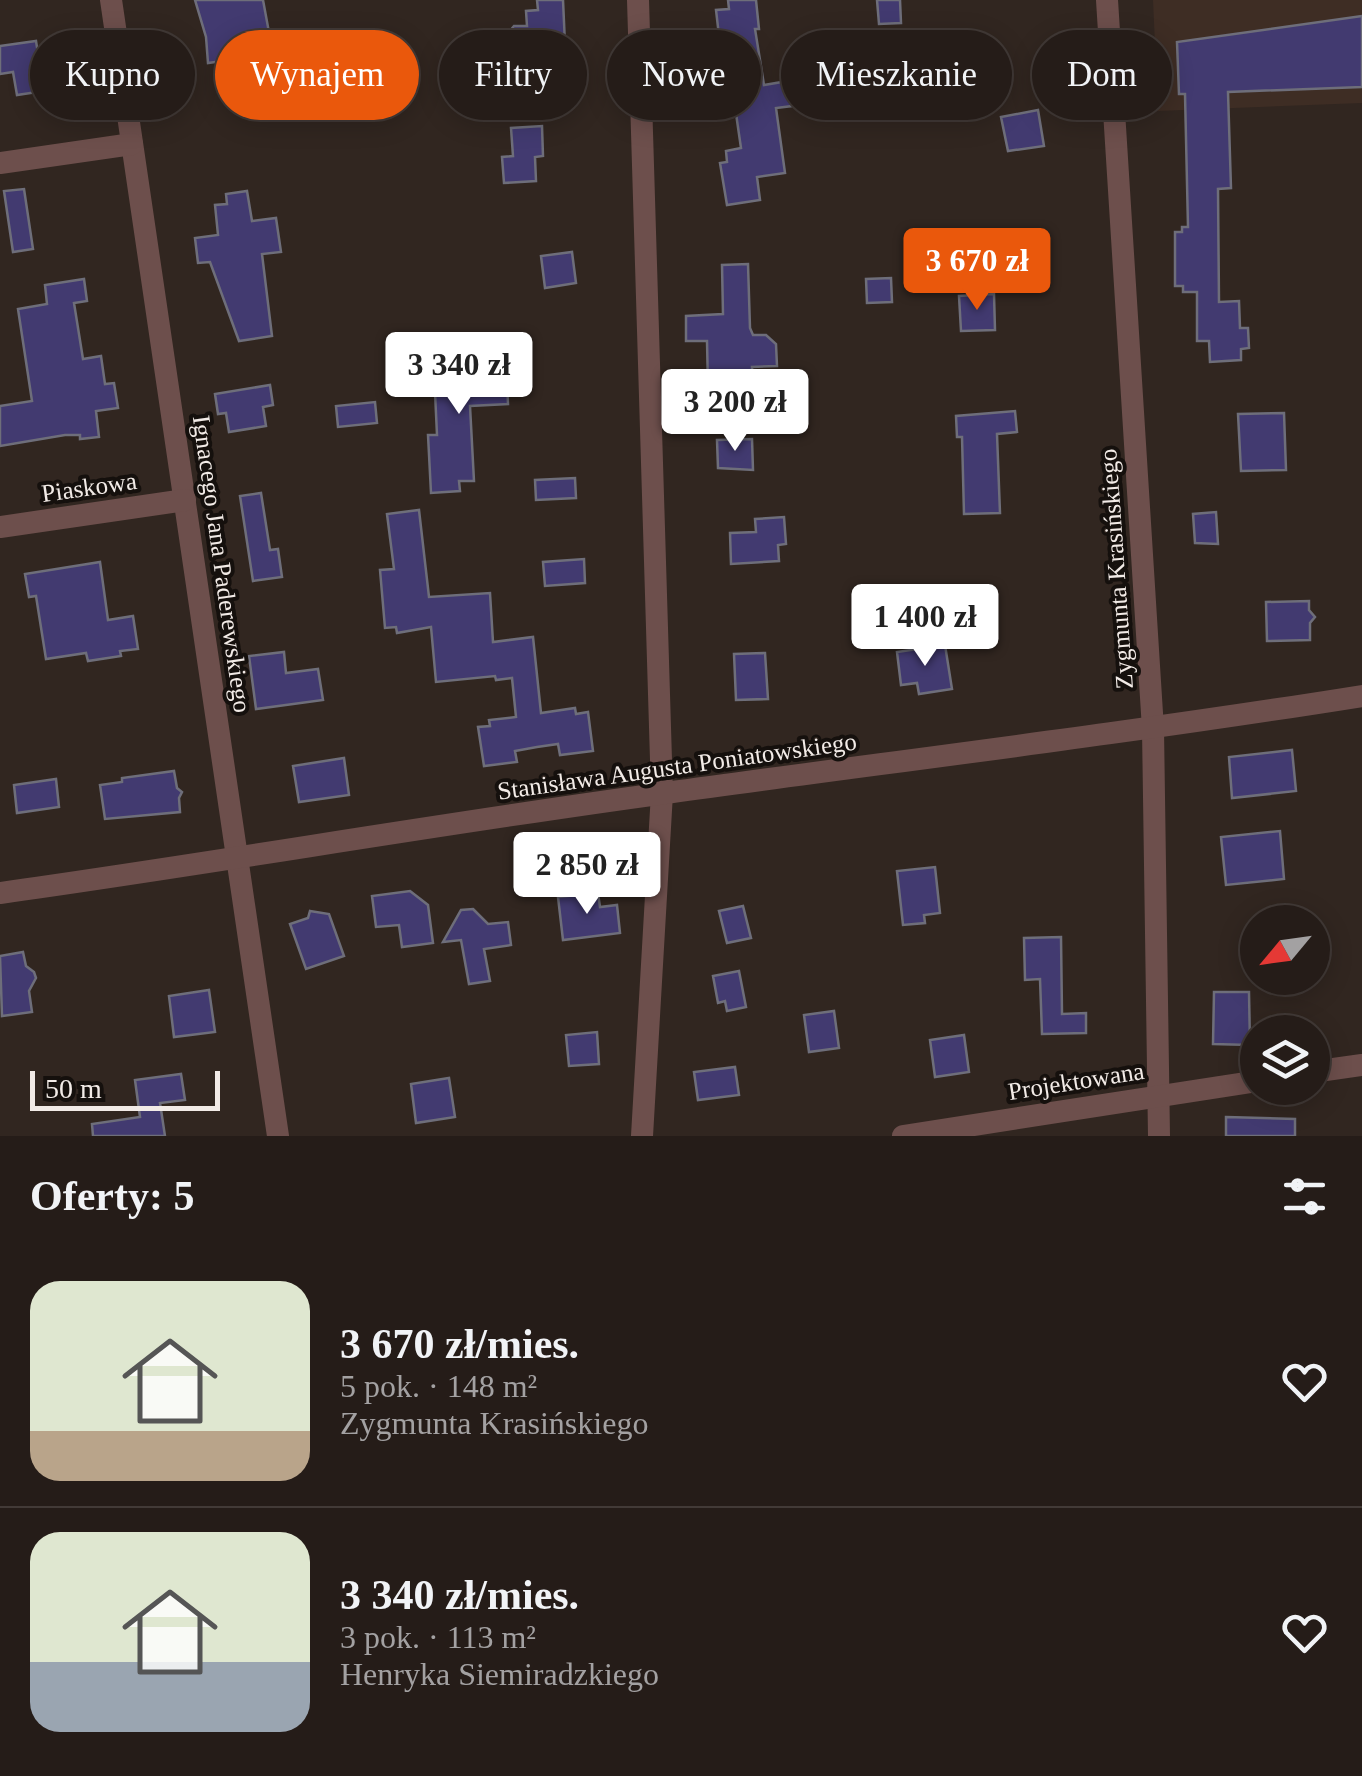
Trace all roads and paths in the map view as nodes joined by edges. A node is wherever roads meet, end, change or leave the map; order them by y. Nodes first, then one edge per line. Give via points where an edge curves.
1 (111, 0) edge
2 (638, 0) edge
3 (1107, 0) edge
4 (132, 144) junction
5 (0, 163) edge
6 (185, 500) junction
7 (0, 527) edge
8 (1362, 696) edge
9 (1153, 729) junction
10 (662, 793) junction
11 (238, 860) junction
12 (0, 892) edge
13 (1362, 1065) edge
14 (1330, 1069) edge
15 (1240, 1083) edge
16 (1159, 1096) junction
17 (278, 1136) edge
18 (642, 1136) edge
19 (903, 1136) edge
20 (1159, 1136) edge

1 - 4 street, Ignacego Jana Paderewskiego
2 - 10 street
3 - 9 street, Zygmunta Krasińskiego
4 - 5 street
4 - 6 street, Ignacego Jana Paderewskiego
6 - 7 street, Piaskowa
6 - 11 street, Ignacego Jana Paderewskiego
8 - 9 street, Stanisława Augusta Poniatowskiego
9 - 10 street, Stanisława Augusta Poniatowskiego
9 - 16 street, Zygmunta Krasińskiego
10 - 11 street, Stanisława Augusta Poniatowskiego
10 - 18 street
11 - 12 street, Stanisława Augusta Poniatowskiego
11 - 17 street, Ignacego Jana Paderewskiego
13 - 14 street
15 - 16 street, Projektowana
16 - 19 street, Projektowana
16 - 20 street, Zygmunta Krasińskiego

